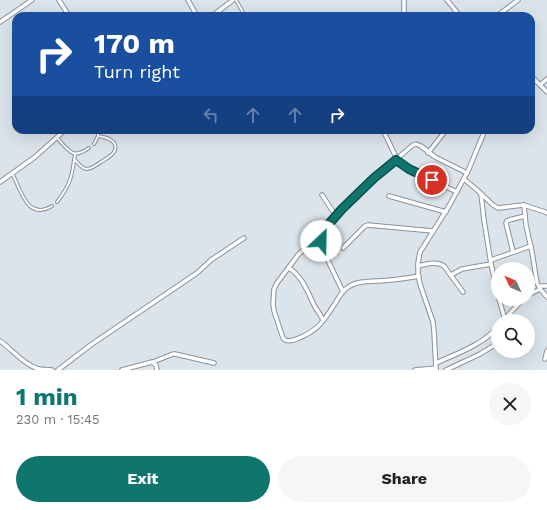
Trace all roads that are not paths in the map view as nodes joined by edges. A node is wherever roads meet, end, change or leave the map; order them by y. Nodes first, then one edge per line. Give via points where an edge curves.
1 (32, 0) edge
2 (59, 0) edge
3 (188, 0) edge
4 (233, 0) edge
5 (236, 0) edge
6 (404, 0) edge
7 (447, 0) edge
8 (518, 0) edge
9 (15, 12) edge
10 (66, 12) edge
11 (195, 12) edge
12 (217, 12) edge
13 (243, 12) edge
14 (404, 12) edge
15 (457, 12) edge
16 (502, 12) edge
17 (12, 14) edge
18 (0, 22) edge
19 (547, 79) edge
20 (535, 80) edge
21 (540, 85) junction
22 (547, 92) edge
23 (61, 134) edge
24 (385, 134) edge
25 (443, 134) edge
26 (483, 134) edge
27 (98, 136) joint
28 (57, 138) junction
29 (94, 144) dead end
30 (89, 148) dead end
31 (428, 153) junction
32 (75, 154) junction
33 (74, 159) junction
34 (397, 160) junction
35 (12, 173) junction
36 (467, 173) junction
37 (464, 179) junction
38 (0, 182) edge
39 (457, 192) junction
40 (481, 194) junction
41 (322, 195) dead end
42 (389, 196) dead end
43 (57, 202) dead end
44 (524, 205) junction
45 (52, 206) dead end
46 (446, 212) junction
47 (547, 213) edge
48 (336, 216) junction
49 (525, 216) junction
50 (433, 231) junction
51 (320, 234) junction
52 (244, 238) dead end
53 (531, 246) junction
54 (343, 248) dead end
55 (513, 252) junction
56 (491, 262) junction
57 (418, 266) junction
58 (289, 268) junction
59 (450, 275) junction
60 (419, 276) junction
61 (547, 286) edge
62 (539, 288) junction
63 (535, 290) edge
64 (343, 292) junction
65 (463, 292) dead end
66 (547, 297) edge
67 (516, 306) edge
68 (509, 314) edge
69 (323, 320) junction
70 (491, 333) edge
71 (0, 341) edge
72 (491, 347) edge
73 (547, 351) edge
74 (545, 359) dead end
75 (153, 362) junction
76 (214, 363) dead end
77 (436, 363) junction
78 (436, 369) edge
79 (52, 370) edge
80 (58, 370) edge
81 (122, 370) edge
82 (157, 370) edge
83 (415, 370) edge
84 (446, 370) edge

1 - 9 street
2 - 10 street
3 - 11 street
4 - 12 street
5 - 13 lane
6 - 14 street
7 - 15 street
8 - 16 street
17 - 18 street
19 - 21 street
20 - 21 street
21 - 22 street
23 - 28 street
24 - 34 street
25 - 31 street
26 - 36 street
27 - 29 lane
27 - 33 lane via 112,140 115,150 112,155 89,169 81,167
28 - 32 lane
28 - 35 street
30 - 32 lane
31 - 34 street via 416,144
31 - 36 street
32 - 33 lane
33 - 43 lane via 70,182
34 - 39 street via 409,169
34 - 48 street via 374,178
35 - 38 street
35 - 45 lane via 29,206 38,210
36 - 37 street
37 - 39 street
37 - 40 street
39 - 46 street
40 - 44 street via 498,208
40 - 56 street
41 - 48 street
42 - 46 street
44 - 47 street
44 - 49 street
46 - 50 street
48 - 51 street
49 - 53 street
49 - 55 street via 506,223
50 - 54 street via 368,224
50 - 57 street via 420,252
51 - 58 street
51 - 64 street via 323,250
52 - 80 street
53 - 55 street
53 - 62 street
55 - 56 street
56 - 59 street via 462,269
57 - 59 street via 438,263 444,266
57 - 60 street
58 - 69 street via 302,280
58 - 69 street via 274,290 274,311 283,338 290,341 309,334
59 - 65 street
60 - 64 street via 360,282 352,284
60 - 77 street via 433,322
61 - 62 street
62 - 63 street
62 - 66 street
64 - 69 street
67 - 68 street
70 - 77 street via 467,349
71 - 79 street via 33,367
72 - 84 street
73 - 74 street
75 - 76 street via 175,354
75 - 81 street
75 - 82 street
77 - 78 street
78 - 83 street

